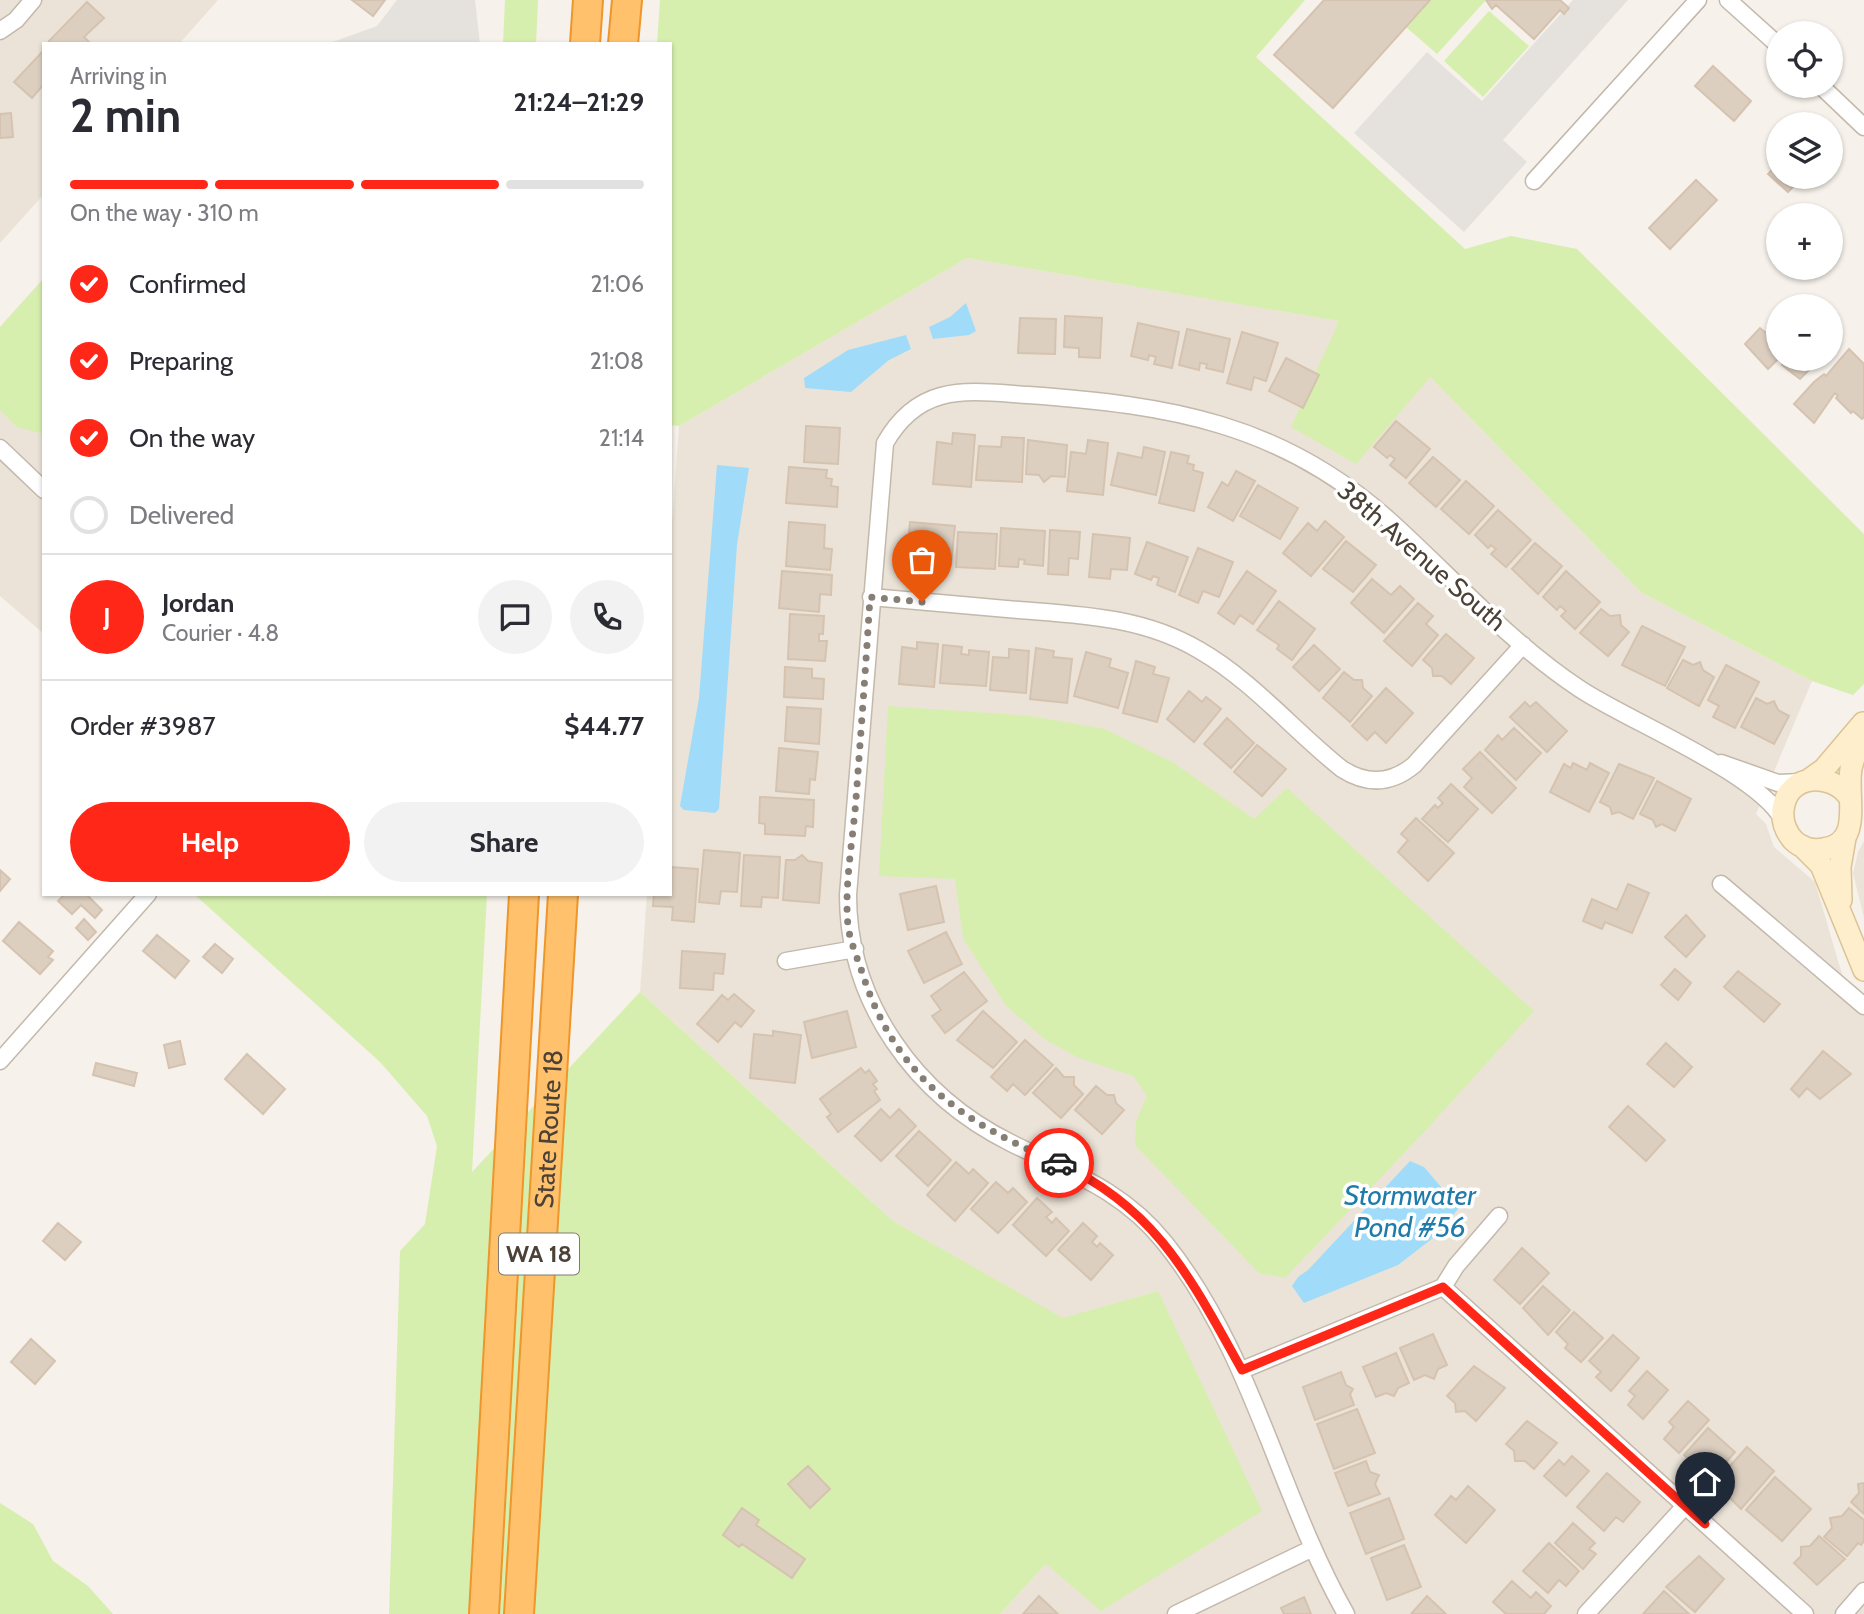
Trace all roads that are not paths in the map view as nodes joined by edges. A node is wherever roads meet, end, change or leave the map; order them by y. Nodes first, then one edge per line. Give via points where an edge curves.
1 (33, 0) edge
2 (588, 0) edge
3 (627, 0) edge
4 (1698, 0) edge
5 (1728, 0) edge
6 (0, 31) edge
7 (1766, 34) edge
8 (584, 42) edge
9 (624, 42) edge
10 (1834, 98) edge
11 (1864, 127) edge
12 (1534, 181) dead end
13 (0, 448) edge
14 (42, 488) edge
15 (870, 597) junction
16 (1523, 645) junction
17 (1864, 722) edge
18 (1864, 734) edge
19 (1709, 759) junction
20 (1806, 781) junction
21 (1850, 798) junction
22 (1783, 820) junction
23 (1845, 838) junction
24 (1802, 846) junction
25 (1721, 884) dead end
26 (146, 896) edge
27 (524, 896) edge
28 (563, 896) edge
29 (1843, 919) junction
30 (855, 949) junction
31 (786, 961) dead end
32 (1864, 970) edge
33 (1864, 1006) edge
34 (0, 1061) edge
35 (1499, 1216) dead end
36 (1443, 1287) junction
37 (1242, 1370) junction
38 (1685, 1506) junction
39 (1313, 1548) junction
40 (1864, 1591) edge
41 (484, 1614) edge
42 (519, 1614) edge
43 (1176, 1614) edge
44 (1346, 1614) edge
45 (1587, 1614) edge
46 (1804, 1614) edge
47 (1844, 1614) edge

1 - 6 street
2 - 8 highway
3 - 9 highway
4 - 12 street
5 - 7 street
10 - 11 street
13 - 14 street
15 - 16 street via 1090,616 1158,630 1200,650 1231,672 1342,769 1373,781 1387,780 1413,765
15 - 16 street, 38th Avenue South via 883,452 897,424 931,398 960,392 1037,396 1168,410 1269,440 1345,485 1377,510
15 - 30 street via 848,895 848,927
16 - 19 street, 38th Avenue South via 1580,689
17 - 20 street via 1824,769
18 - 21 street via 1850,770
19 - 20 street, 38th Avenue South via 1778,783
19 - 22 street, 38th Avenue South via 1766,800
20 - 21 street via 1838,784
20 - 22 street via 1786,798
21 - 23 street via 1854,819
22 - 24 street
23 - 24 street via 1829,848
23 - 29 street via 1839,880
24 - 29 street via 1821,865
25 - 33 street
26 - 34 street
27 - 41 highway, State Route 18 / WA 18
28 - 42 highway, State Route 18 / WA 18
29 - 32 street
30 - 31 street
30 - 37 street via 890,1038 919,1076 972,1120 1082,1175 1139,1216 1181,1265
35 - 36 street
36 - 37 street
36 - 38 street
37 - 39 street
38 - 45 street
38 - 46 street
39 - 43 street
39 - 44 street
40 - 47 street

